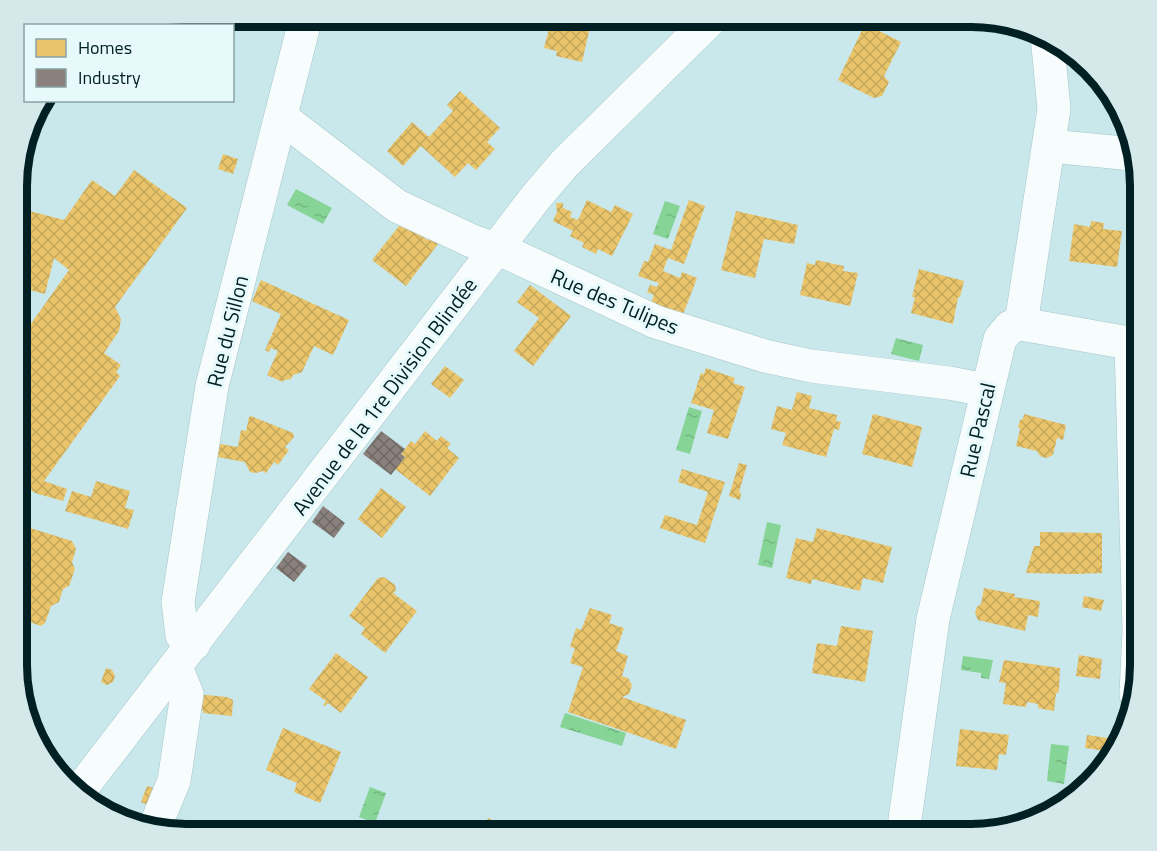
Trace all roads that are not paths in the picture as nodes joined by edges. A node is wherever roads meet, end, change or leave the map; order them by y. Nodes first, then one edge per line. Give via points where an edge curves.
1 (303, 27) edge
2 (703, 27) edge
3 (1048, 47) edge
4 (280, 117) junction
5 (1050, 146) junction
6 (1127, 153) edge
7 (497, 249) junction
8 (1021, 324) junction
9 (1130, 343) edge
10 (986, 390) junction
11 (185, 656) junction
12 (83, 786) edge
13 (157, 821) edge
14 (904, 824) edge

1 - 4 street, Rue du Sillon
2 - 7 street, Avenue de la 1re Division Blindée via 565,163
3 - 5 street via 1054,109
4 - 7 street, Rue des Tulipes via 397,206 472,242
4 - 11 street, Rue du Sillon via 210,398 178,602
5 - 6 street
5 - 8 street
7 - 10 street, Rue des Tulipes via 656,322 765,356
7 - 11 street, Avenue de la 1re Division Blindée
8 - 9 street
8 - 10 street, Rue Pascal via 1010,327 1000,339
10 - 14 street, Rue Pascal via 933,618
11 - 12 street, Avenue de la 1re Division Blindée
11 - 13 street, Rue du Sillon via 187,694 174,781

